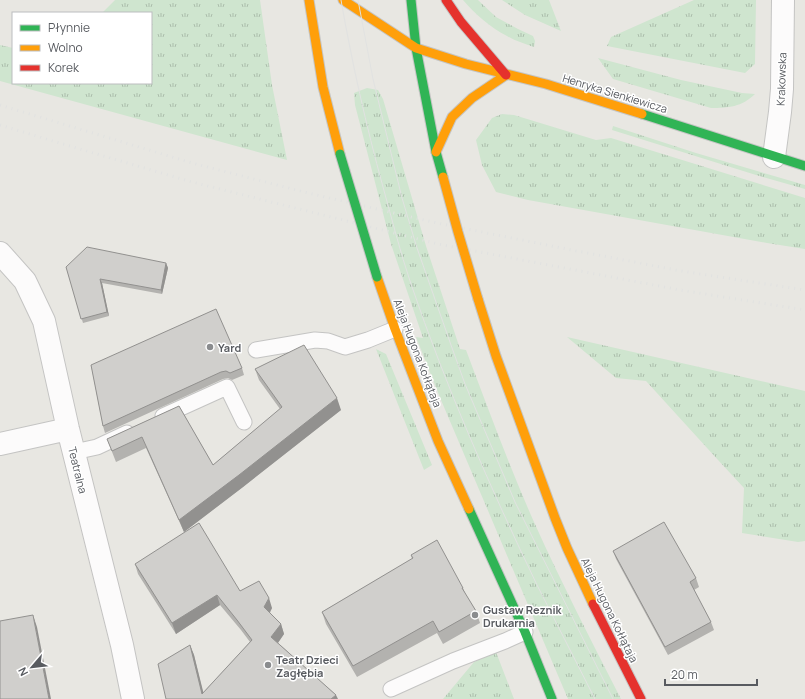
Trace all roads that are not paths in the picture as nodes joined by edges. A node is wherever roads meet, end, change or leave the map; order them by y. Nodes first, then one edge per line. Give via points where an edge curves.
1 (309, 0) edge
2 (343, 0) edge
3 (411, 0) edge
4 (446, 0) edge
5 (783, 0) edge
6 (416, 48) junction
7 (506, 75) junction
8 (436, 152) junction
9 (774, 157) junction
10 (805, 166) edge
11 (0, 253) edge
12 (395, 329) junction
13 (256, 350) dead end
14 (244, 422) dead end
15 (68, 429) junction
16 (0, 444) edge
17 (74, 452) junction
18 (525, 632) junction
19 (391, 689) dead end
20 (133, 699) edge
21 (552, 699) edge
22 (641, 699) edge

1 - 12 main road, Aleja Hugona Kołłątaja, bridge via 323,87 340,154
2 - 6 main road, Henryka Sienkiewicza
3 - 6 main road, Aleja Hugona Kołłątaja
4 - 7 main road via 460,22
5 - 9 street, Krakowska via 782,89
6 - 7 main road, Henryka Sienkiewicza
6 - 8 main road, Aleja Hugona Kołłątaja
7 - 8 main road via 472,98 452,116
7 - 9 main road, Henryka Sienkiewicza via 546,84
8 - 22 main road, Aleja Hugona Kołłątaja, bridge via 496,356 555,518 588,595
9 - 10 main road, Henryka Sienkiewicza
11 - 15 street, Teatralna via 25,281 44,321
12 - 13 lane via 345,347 315,340
12 - 18 main road, Aleja Hugona Kołłątaja via 438,441
14 - 17 lane via 226,387 97,447
15 - 16 street
15 - 17 street, Teatralna
17 - 20 street, Teatralna
18 - 19 lane
18 - 21 main road, Aleja Hugona Kołłątaja

